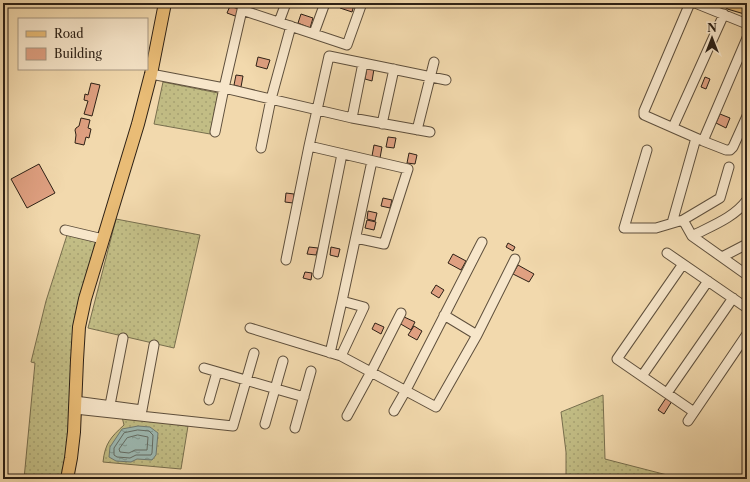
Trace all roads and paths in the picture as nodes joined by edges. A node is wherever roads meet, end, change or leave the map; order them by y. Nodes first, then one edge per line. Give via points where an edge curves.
1 (165, 3) edge
2 (286, 3) edge
3 (324, 3) edge
4 (362, 3) edge
5 (690, 3) edge
6 (695, 3) edge
7 (730, 3) edge
8 (244, 6) edge
9 (747, 8) edge
10 (724, 14) junction
11 (279, 22) junction
12 (747, 24) edge
13 (291, 26) junction
14 (314, 33) junction
15 (747, 38) edge
16 (434, 62) dead end
17 (363, 63) junction
18 (394, 69) junction
19 (151, 74) junction
20 (430, 77) junction
21 (446, 80) dead end
22 (224, 88) junction
23 (271, 99) junction
24 (317, 110) junction
25 (747, 116) edge
26 (352, 118) junction
27 (382, 124) junction
28 (673, 127) junction
29 (417, 130) junction
30 (215, 132) dead end
31 (430, 132) dead end
32 (700, 139) junction
33 (309, 146) junction
34 (261, 148) dead end
35 (647, 150) dead end
36 (342, 154) junction
37 (372, 161) junction
38 (729, 168) dead end
39 (747, 200) edge
40 (682, 220) junction
41 (672, 223) junction
42 (65, 230) dead end
43 (692, 236) junction
44 (356, 238) junction
45 (103, 239) junction
46 (482, 242) dead end
47 (747, 244) edge
48 (667, 253) dead end
49 (722, 257) junction
50 (515, 259) dead end
51 (286, 260) dead end
52 (683, 264) junction
53 (318, 274) dead end
54 (747, 275) edge
55 (708, 281) junction
56 (733, 298) junction
57 (342, 301) junction
58 (747, 308) edge
59 (401, 313) dead end
60 (444, 315) junction
61 (250, 328) dead end
62 (747, 334) edge
63 (477, 335) junction
64 (123, 338) dead end
65 (154, 345) dead end
66 (254, 353) dead end
67 (330, 353) junction
68 (341, 356) junction
69 (283, 361) dead end
70 (204, 368) dead end
71 (311, 371) dead end
72 (217, 372) junction
73 (371, 372) junction
74 (642, 376) junction
75 (246, 381) junction
76 (275, 389) junction
77 (406, 390) junction
78 (666, 393) junction
79 (304, 398) junction
80 (209, 400) dead end
81 (75, 405) junction
82 (110, 405) junction
83 (394, 411) dead end
84 (694, 412) junction
85 (347, 416) dead end
86 (688, 421) dead end
87 (265, 424) dead end
88 (295, 428) dead end
89 (67, 479) edge

1 - 19 main road
2 - 11 street
3 - 14 street
4 - 14 street via 347,45
5 - 28 street via 644,111 644,115
6 - 10 street
7 - 9 main road
8 - 11 street
8 - 22 street
10 - 12 street
10 - 28 street
11 - 13 street
13 - 14 street
13 - 23 street
15 - 32 street
16 - 20 street
17 - 18 street
17 - 24 street via 329,56
17 - 26 street
18 - 20 street
18 - 27 street
19 - 22 street
19 - 45 main road
20 - 21 street
20 - 29 street
22 - 23 street
22 - 30 street
23 - 24 street
23 - 34 street
24 - 26 street
24 - 33 street
25 - 32 street via 734,147 730,150
26 - 27 street
27 - 29 street
28 - 32 street
29 - 31 street
32 - 41 street
33 - 36 street
33 - 51 street
35 - 41 street via 624,228 656,228
36 - 37 street
36 - 53 street
37 - 44 street
37 - 44 street via 408,169 384,244
38 - 40 street via 720,198
39 - 43 street via 732,215
40 - 41 street
40 - 43 street
42 - 45 street
43 - 49 street
44 - 57 street
45 - 81 main road via 79,327
46 - 60 street
47 - 49 street
48 - 52 street
49 - 54 street
50 - 63 street
52 - 55 street
52 - 74 street via 617,359
55 - 56 street
55 - 74 street
56 - 58 street
56 - 78 street
57 - 67 street
57 - 68 street via 364,307
59 - 73 street
60 - 63 street
60 - 77 street
61 - 67 street
62 - 84 street
63 - 77 street via 436,407
64 - 82 street
65 - 82 street via 142,410
66 - 75 street
67 - 68 street
68 - 73 street
69 - 76 street
70 - 72 street
71 - 79 street
72 - 75 street
72 - 80 street
73 - 77 street
73 - 85 street
74 - 78 street
75 - 76 street
75 - 81 street via 233,426
76 - 79 street
76 - 87 street
77 - 83 street
78 - 84 street
79 - 88 street
81 - 82 street
81 - 89 main road
84 - 86 street

